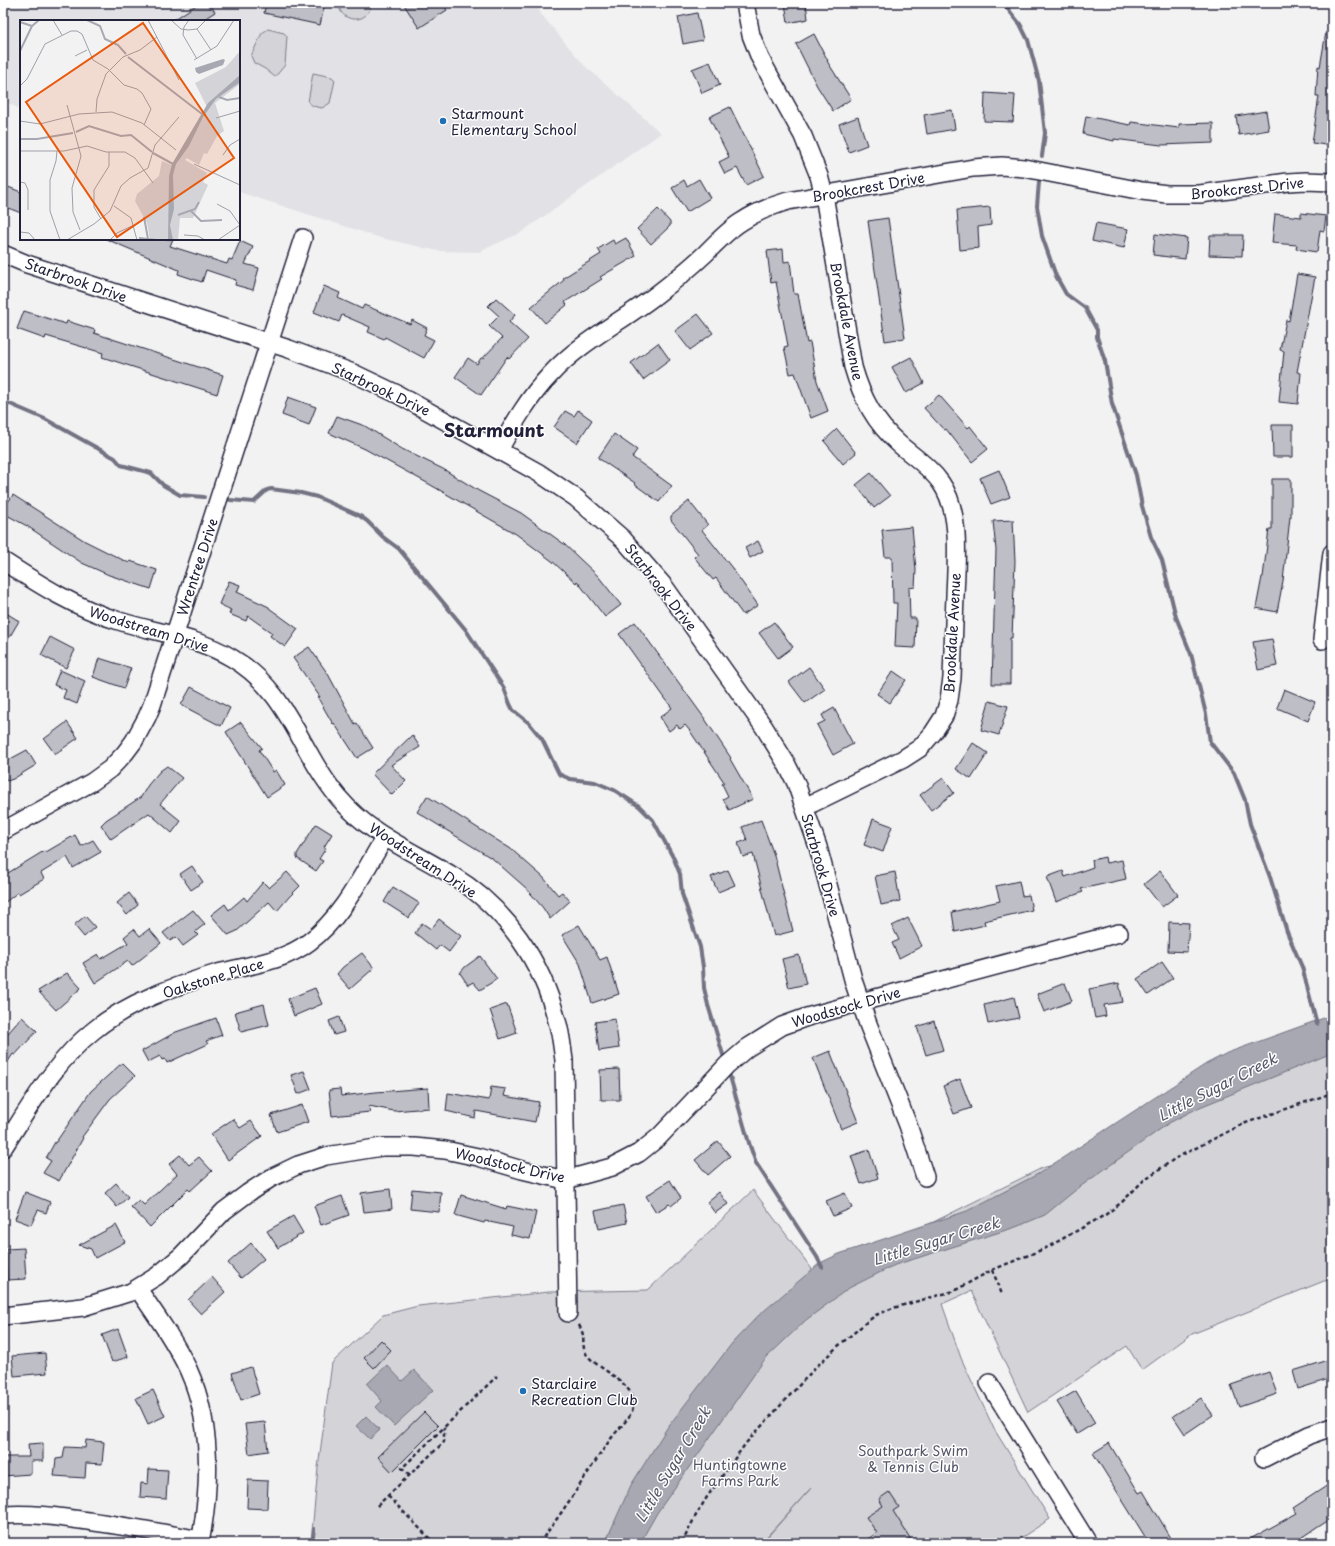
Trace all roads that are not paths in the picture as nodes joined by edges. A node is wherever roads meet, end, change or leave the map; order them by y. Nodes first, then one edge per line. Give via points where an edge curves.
1 (745, 3) edge
2 (1332, 182) edge
3 (824, 195) junction
4 (303, 238) dead end
5 (3, 254) edge
6 (269, 343) junction
7 (499, 450) junction
8 (1332, 553) edge
9 (3, 561) edge
10 (174, 636) junction
11 (1322, 640) dead end
12 (805, 807) junction
13 (3, 831) edge
14 (385, 838) junction
15 (1119, 933) dead end
16 (860, 1002) junction
17 (3, 1148) edge
18 (925, 1177) dead end
19 (565, 1180) junction
20 (138, 1289) junction
21 (3, 1316) edge
22 (572, 1317) road end
23 (990, 1383) dead end
24 (1332, 1427) edge
25 (1264, 1458) dead end
26 (3, 1515) edge
27 (200, 1542) edge
28 (1088, 1543) edge

1 - 3 street, Brookdale Avenue via 748,23 758,52 803,136
2 - 3 street, Brookcrest Drive via 1294,182 1200,194 1167,194 1002,166 973,168
3 - 7 street, Brookcrest Drive via 761,210 732,229 656,295 573,353 536,390
3 - 12 street, Brookdale Avenue via 853,367 859,388 882,428 930,470 942,484 950,501 956,543 953,662 949,700 944,716 934,733 920,748 903,759
4 - 6 street, Wrentree Drive
5 - 6 street, Starbrook Drive via 65,277
6 - 7 street, Starbrook Drive via 353,373
6 - 10 street, Wrentree Drive
7 - 12 street, Starbrook Drive via 539,473 593,511 651,570 764,727 786,763
8 - 11 street
9 - 10 street, Woodstream Drive via 84,609 118,622
10 - 13 street, Wrentree Drive via 150,711 125,753 110,769 92,782
10 - 14 street, Woodstream Drive via 195,641 220,652 244,666 260,680 284,709 323,777 340,799 358,818
12 - 16 street, Starbrook Drive
14 - 17 street, Oakstone Place via 335,917 308,943 285,955 261,963 178,986 142,1001 93,1031 70,1051 53,1071
14 - 19 street, Woodstream Drive via 466,884 491,905 506,920 537,967 558,1023 564,1060
15 - 16 street, Woodstock Drive
16 - 18 street, Starbrook Drive via 908,1125
16 - 19 street, Woodstock Drive via 782,1026 727,1065 659,1137 639,1153 612,1167
19 - 20 street, Woodstock Drive via 445,1150 382,1147 326,1156 298,1165 248,1193 224,1211 181,1256
19 - 22 street, Woodstream Drive
20 - 21 street, Woodstock Drive via 83,1307
20 - 27 street via 176,1346 188,1370 201,1408 209,1465
23 - 28 street
24 - 25 street via 1309,1435
26 - 27 street via 49,1515 111,1524

